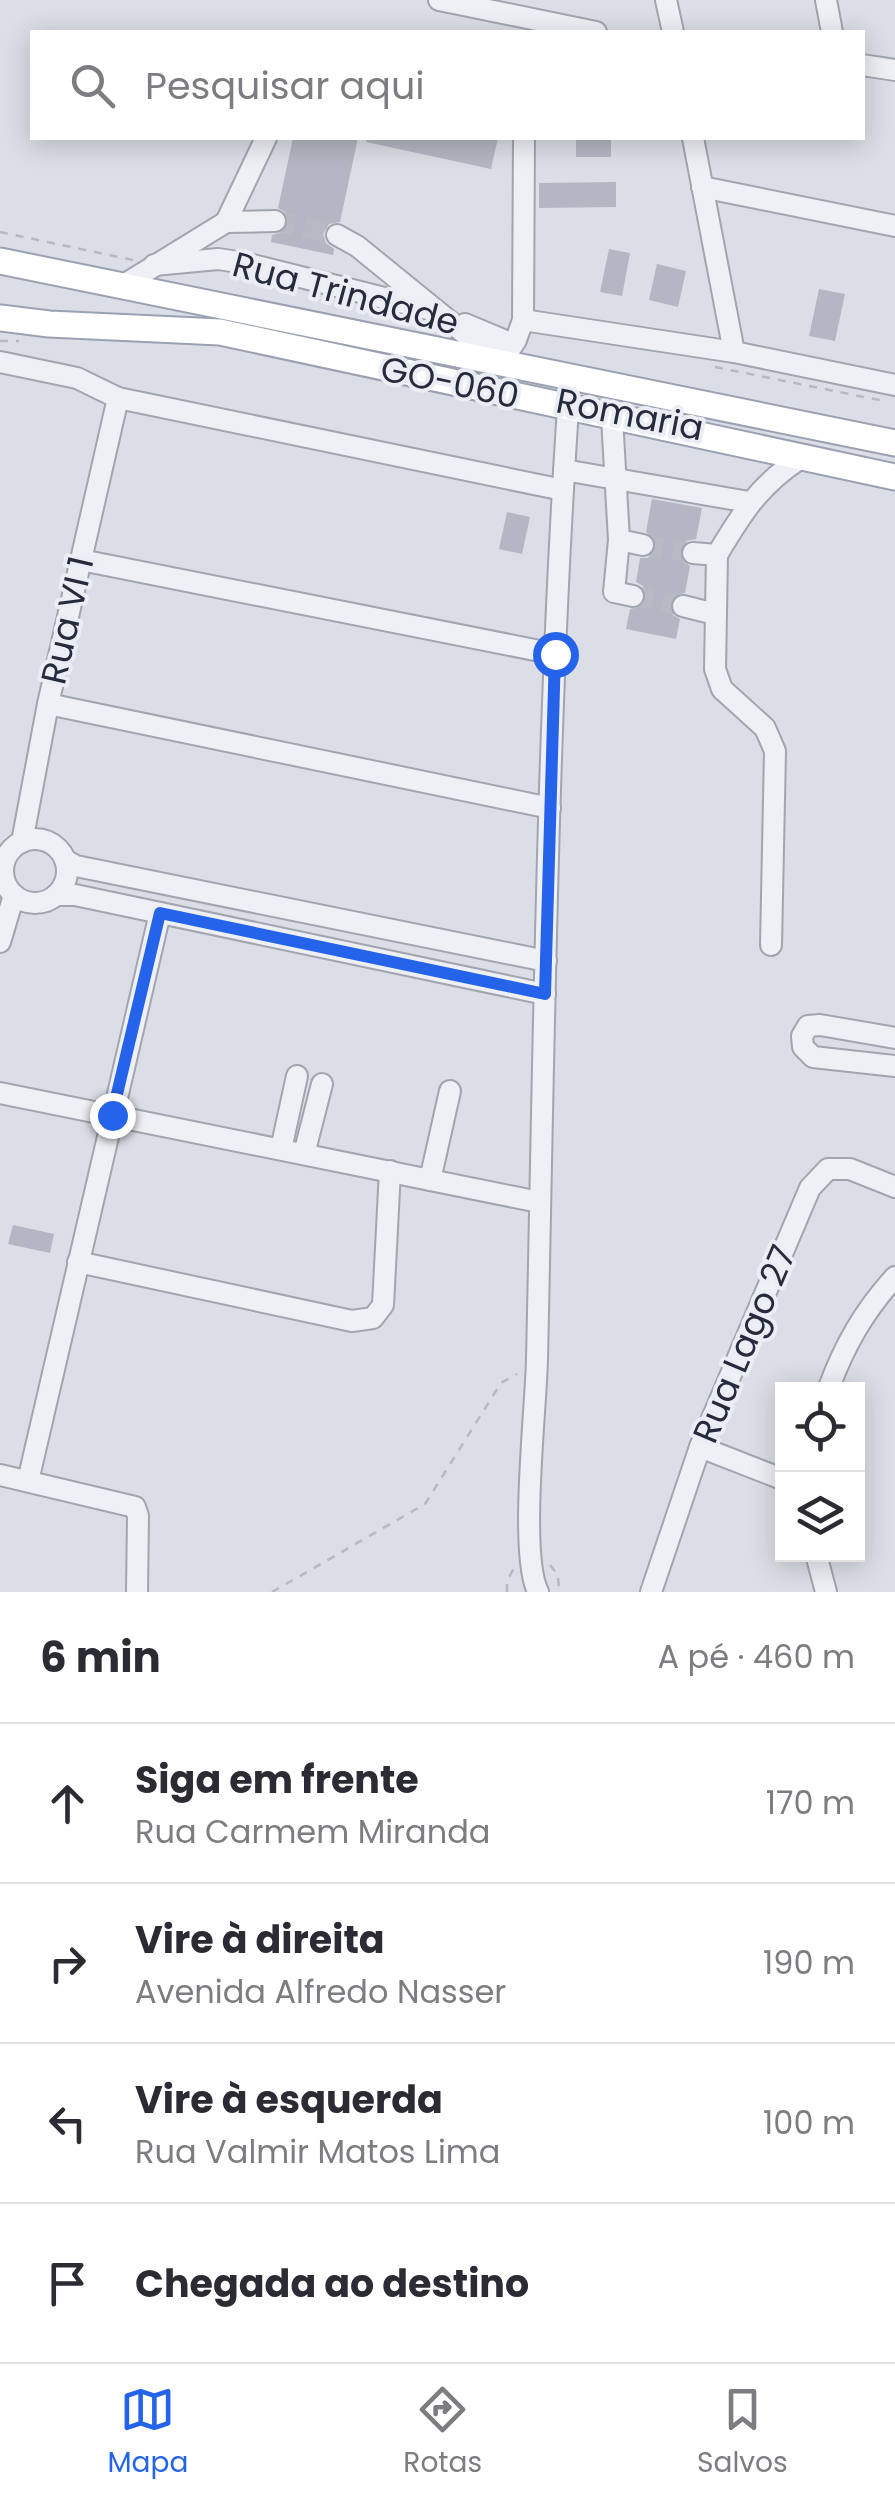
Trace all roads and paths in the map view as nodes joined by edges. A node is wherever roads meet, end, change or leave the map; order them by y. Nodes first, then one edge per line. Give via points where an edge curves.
1 (439, 0) edge
2 (666, 0) edge
3 (826, 0) edge
4 (524, 16) edge
5 (587, 30) edge
6 (673, 30) edge
7 (832, 30) edge
8 (865, 65) edge
9 (895, 70) edge
10 (265, 140) edge
11 (524, 140) edge
12 (693, 140) edge
13 (702, 187) junction
14 (276, 220) tunnel mouth
15 (226, 222) junction
16 (895, 226) edge
17 (0, 232) edge
18 (337, 235) tunnel mouth
19 (0, 261) edge
20 (154, 265) junction
21 (122, 286) junction
22 (437, 312) junction
23 (0, 318) edge
24 (523, 320) junction
25 (0, 341) edge
26 (18, 341) dead end
27 (734, 352) junction
28 (507, 354) junction
29 (0, 362) edge
30 (704, 365) dead end
31 (895, 385) edge
32 (118, 398) junction
33 (895, 404) edge
34 (568, 408) junction
35 (612, 417) junction
36 (895, 444) edge
37 (802, 458) junction
38 (895, 477) edge
39 (564, 480) junction
40 (613, 480) junction
41 (749, 502) junction
42 (618, 540) junction
43 (643, 545) tunnel mouth
44 (693, 553) tunnel mouth
45 (717, 555) junction
46 (81, 560) junction
47 (633, 596) dead end
48 (682, 606) tunnel mouth
49 (715, 614) junction
50 (555, 654) junction
51 (48, 704) junction
52 (550, 808) junction
53 (12, 846) edge
54 (65, 860) junction
55 (6, 884) edge
56 (56, 896) junction
57 (160, 913) junction
58 (0, 942) edge
59 (772, 946) dead end
60 (546, 961) junction
61 (545, 994) junction
62 (895, 1038) edge
63 (895, 1066) edge
64 (297, 1076) dead end
65 (322, 1084) dead end
66 (450, 1091) dead end
67 (0, 1093) edge
68 (112, 1115) junction
69 (281, 1149) junction
70 (304, 1154) junction
71 (390, 1172) junction
72 (430, 1180) junction
73 (895, 1188) edge
74 (539, 1202) junction
75 (78, 1262) junction
76 (895, 1277) edge
77 (537, 1362) junction
78 (831, 1382) edge
79 (700, 1446) junction
80 (0, 1475) edge
81 (775, 1476) edge
82 (28, 1481) junction
83 (529, 1559) junction
84 (818, 1562) edge
85 (137, 1592) edge
86 (272, 1592) edge
87 (508, 1592) edge
88 (538, 1592) edge
89 (651, 1592) edge
90 (826, 1592) edge

1 - 4 street
2 - 6 street
3 - 7 street
4 - 5 street
8 - 9 street
10 - 15 street
11 - 24 street
12 - 13 street
13 - 16 street
13 - 27 street
14 - 15 street
15 - 20 street
17 - 20 path
18 - 22 street
19 - 21 main road, GO-060
20 - 21 street
20 - 22 street, Rua Trindade via 218,258
21 - 28 main road, GO-060 / GO-060
22 - 28 street
23 - 34 main road, GO-060 / GO-060 via 220,332
24 - 27 street
24 - 28 street
25 - 26 path
27 - 31 street
28 - 36 main road, GO-060 / GO-060
29 - 32 street via 77,378
30 - 33 path
32 - 39 street
32 - 46 street, Rua VI 1
34 - 35 main road, GO-060 / GO-060
34 - 39 street
35 - 37 main road, GO-060 / GO-060
35 - 40 street
37 - 38 main road, GO-060 / GO-060
37 - 41 street
39 - 40 street
39 - 50 street
40 - 41 street
40 - 42 street
41 - 45 street
42 - 43 street
42 - 47 street via 614,592
44 - 45 street
45 - 49 street
46 - 50 street
46 - 51 street, Rua VI 1
48 - 49 street
49 - 59 street via 715,669 722,689 765,728 775,752
50 - 52 street
51 - 52 street
51 - 53 street, Rua VI 1
52 - 60 street
53 - 54 street via 45,840
53 - 55 street
54 - 56 street via 68,872
54 - 60 street
55 - 56 street via 36,903
55 - 58 street
56 - 57 street
57 - 61 street
57 - 68 street
60 - 61 street
61 - 74 street
62 - 63 street via 820,1025 808,1026 802,1036 813,1056
64 - 69 street
65 - 70 street
66 - 72 street
67 - 68 street
68 - 69 street
68 - 75 street
69 - 70 street
70 - 71 street
71 - 72 street
71 - 75 street via 383,1305 374,1318 352,1321
72 - 74 street
73 - 79 street, Rua Lago 27 via 850,1169 828,1169 810,1188
74 - 77 street
75 - 82 street
76 - 78 street via 868,1307
77 - 83 street
77 - 86 path via 501,1383 425,1504
79 - 81 street
79 - 89 street, Rua Lago 27
80 - 82 street
82 - 85 street via 135,1507
83 - 87 path via 512,1569
83 - 88 street
84 - 90 street

